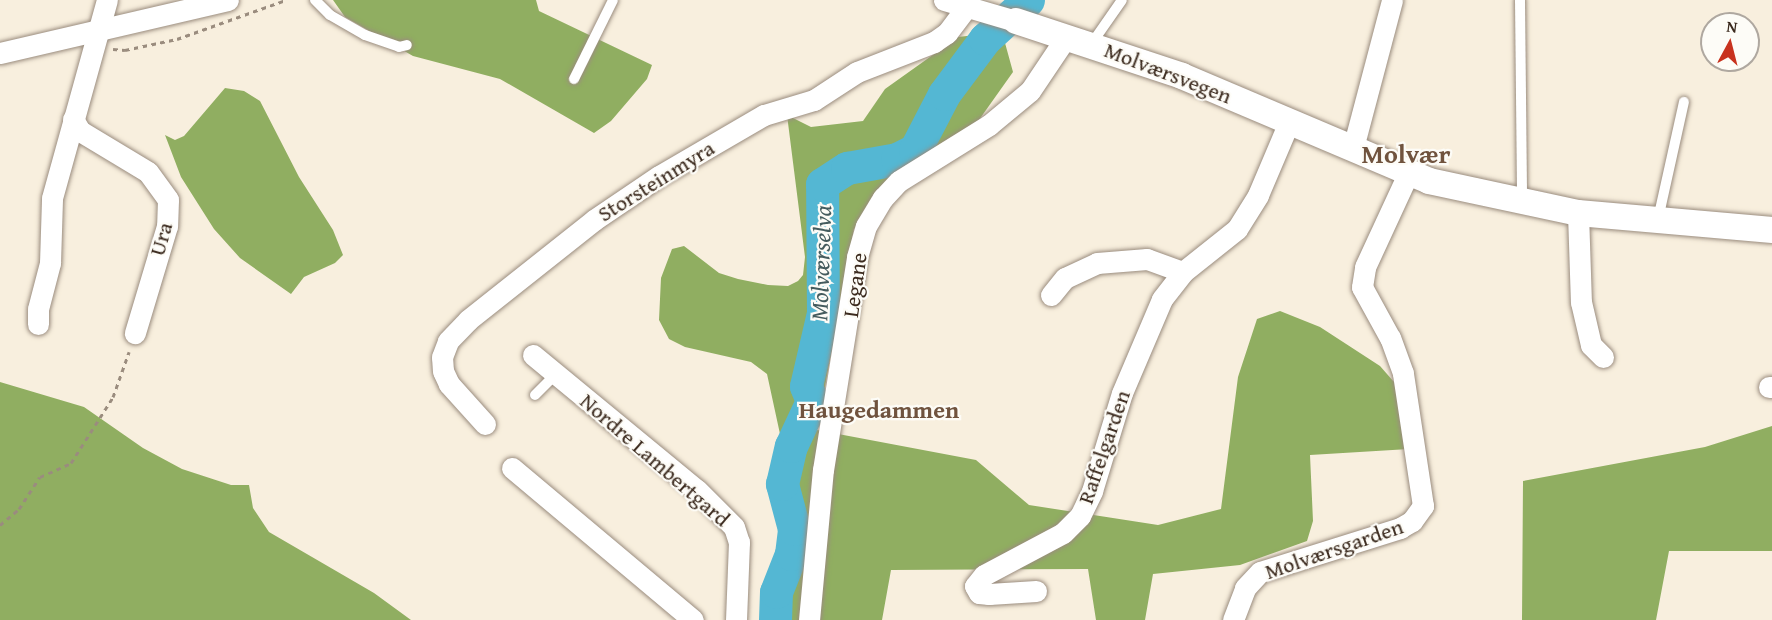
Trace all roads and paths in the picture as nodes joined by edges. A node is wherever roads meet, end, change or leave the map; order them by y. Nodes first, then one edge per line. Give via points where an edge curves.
1 (107, 0) edge
2 (228, 0) edge
3 (286, 0) edge
4 (315, 0) edge
5 (613, 0) edge
6 (944, 0) edge
7 (1122, 0) edge
8 (1392, 0) edge
9 (1520, 0) edge
10 (988, 10) edge
11 (95, 39) junction
12 (1065, 39) junction
13 (1092, 44) junction
14 (407, 45) dead end
15 (0, 53) edge
16 (574, 79) dead end
17 (1684, 102) dead end
18 (73, 119) junction
19 (1289, 122) junction
20 (1353, 148) junction
21 (1408, 174) junction
22 (1522, 203) junction
23 (1578, 213) junction
24 (1658, 219) junction
25 (1772, 230) edge
26 (1184, 272) junction
27 (1051, 295) dead end
28 (38, 324) dead end
29 (135, 333) joint
30 (533, 355) dead end
31 (1603, 357) dead end
32 (556, 374) junction
33 (535, 395) dead end
34 (485, 424) dead end
35 (512, 468) dead end
36 (0, 525) edge
37 (1036, 591) dead end
38 (693, 620) edge
39 (736, 620) edge
40 (809, 620) edge
41 (1233, 620) edge

1 - 11 street
2 - 11 street
3 - 11 path via 243,18 143,48 125,50
4 - 14 lane via 330,15 365,35 399,47
5 - 16 lane
6 - 10 street, Molværsvegen
7 - 13 lane
8 - 20 street
9 - 22 lane
10 - 12 street, Molværsvegen
10 - 34 street, Storsteinmyra via 934,42 857,72 814,100 764,115 629,195 468,320 448,341 442,357 443,371 449,384
11 - 15 street
11 - 18 street
12 - 13 street, Molværsvegen
12 - 40 street, Legane via 1030,91 989,125 899,181 866,226 857,257 823,470
13 - 19 street, Molværsvegen via 1182,76
17 - 24 lane
18 - 28 street via 52,198 50,263
18 - 29 street, Ura via 80,132 148,172 168,200 167,226
19 - 20 street, Molværsvegen
19 - 26 street, Raffelgarden via 1258,195 1238,229
20 - 21 street, Molværsvegen
21 - 22 street, Molværsvegen
21 - 41 street, Molværsgarden via 1365,267 1362,287 1390,338 1403,373 1423,506 1412,521 1400,528 1260,572 1245,588
22 - 23 street, Molværsvegen
23 - 24 street, Molværsvegen
23 - 31 street via 1581,302 1591,345
24 - 25 street, Molværsvegen
26 - 27 street via 1147,259 1097,263 1065,278
26 - 37 street, Raffelgarden via 1168,287 1143,339 1080,516 1063,533 984,575 975,586 979,593 989,594
29 - 36 path via 113,397 71,463 40,477 19,509
30 - 32 street, Nordre Lambertgard
32 - 33 lane
32 - 39 street, Nordre Lambertgard via 697,490 734,527 739,542
35 - 38 street

